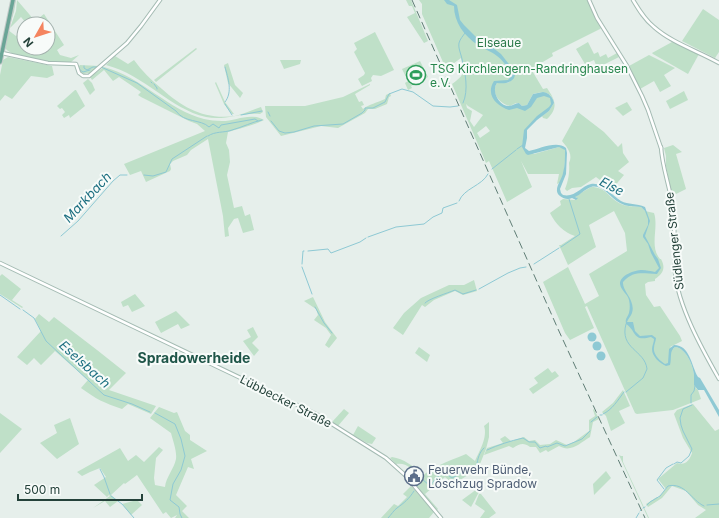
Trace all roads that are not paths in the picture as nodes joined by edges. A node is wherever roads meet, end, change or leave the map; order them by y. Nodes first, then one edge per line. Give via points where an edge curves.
1 (13, 0) edge
2 (160, 0) edge
3 (589, 0) edge
4 (633, 0) edge
5 (2, 53) junction
6 (0, 62) edge
7 (719, 63) edge
8 (0, 263) edge
9 (719, 379) edge
10 (441, 518) edge

1 - 5 main road
2 - 5 main road via 127,43 89,76 83,76 78,72 76,64 48,63
3 - 9 main road, Südlenger Straße via 597,18 627,66 648,110 661,147 674,211 677,287 686,312
4 - 7 main road via 645,18 661,33
5 - 6 main road
8 - 10 main road, Lübbecker Straße via 316,414 386,458

